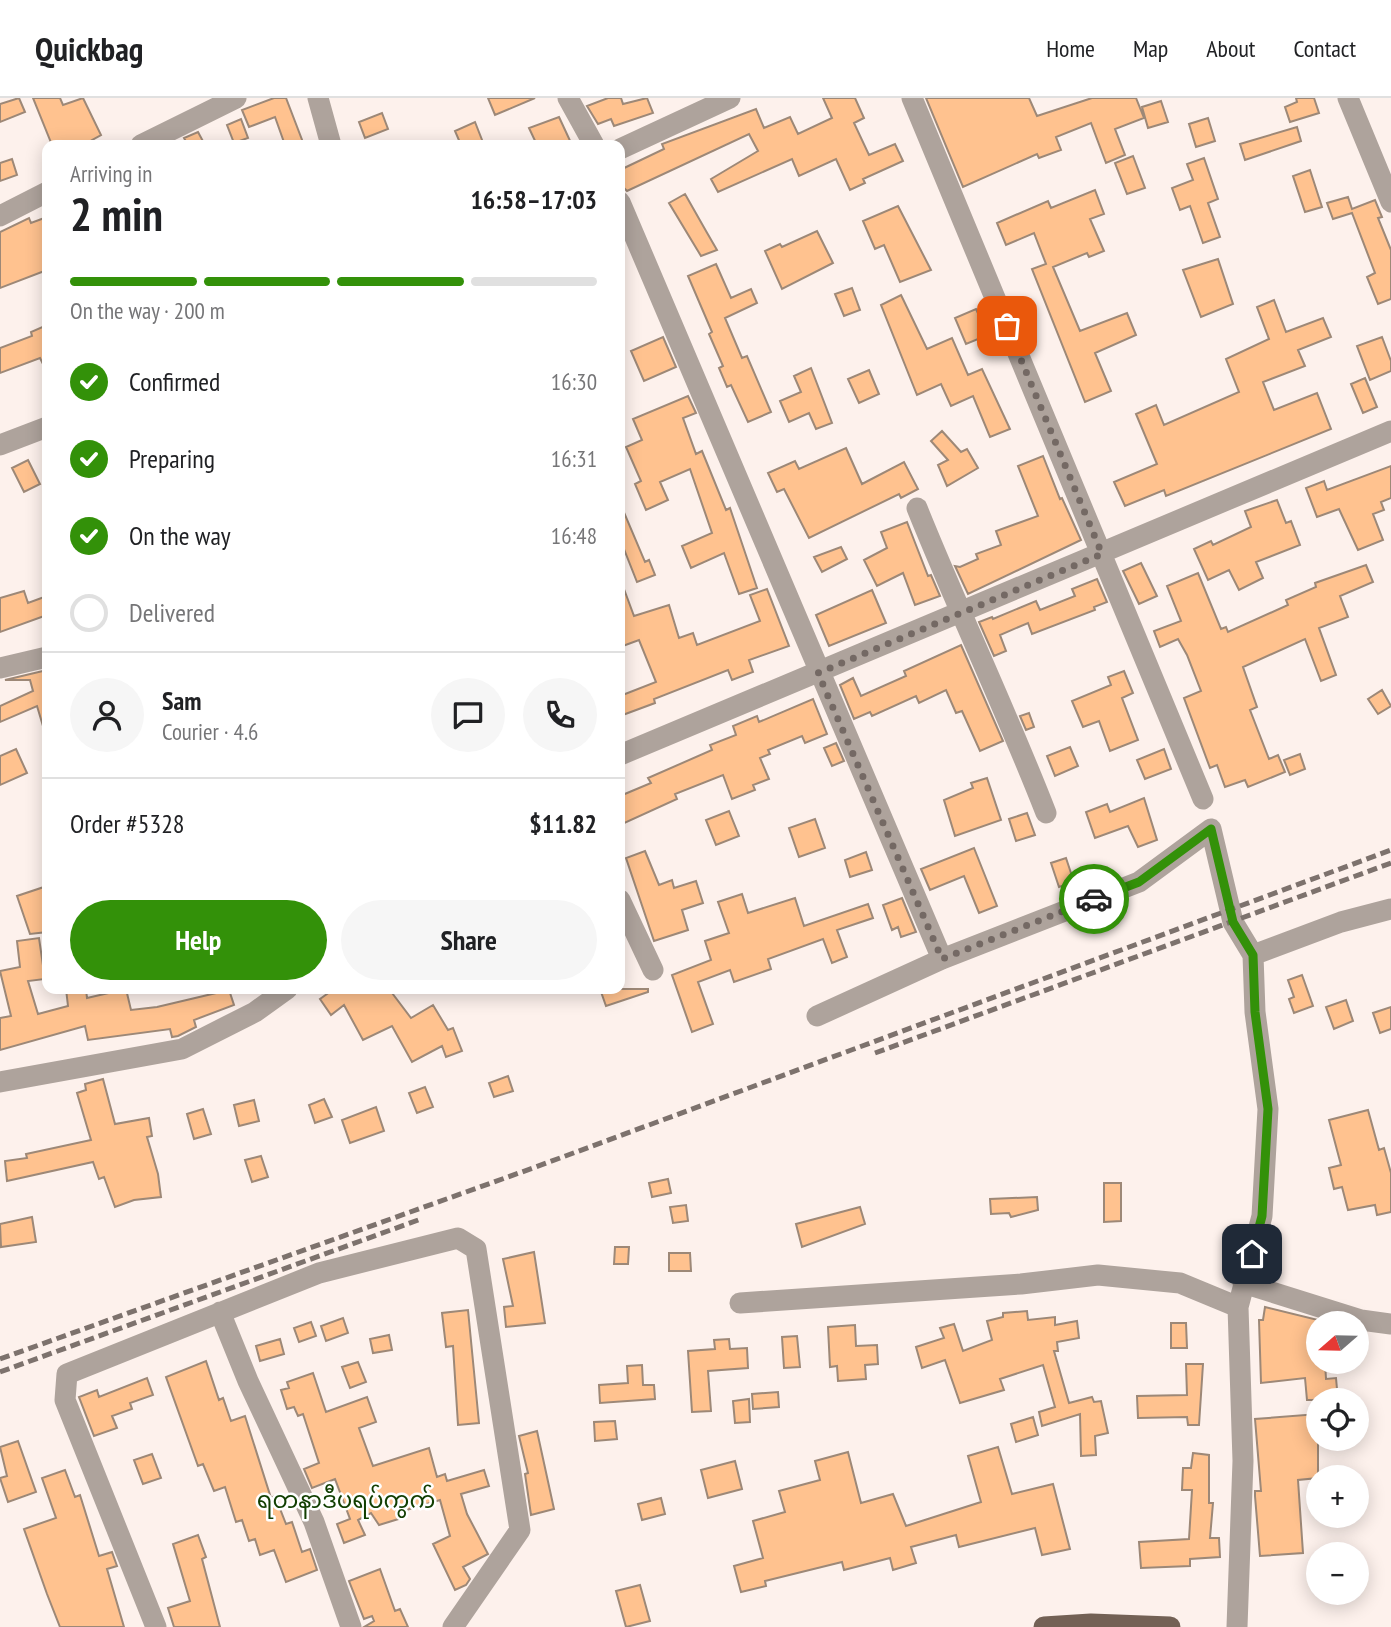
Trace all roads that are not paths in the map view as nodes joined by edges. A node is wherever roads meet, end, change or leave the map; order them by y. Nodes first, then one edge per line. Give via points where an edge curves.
1 (236, 98) edge
2 (318, 98) edge
3 (568, 98) edge
4 (730, 98) edge
5 (912, 98) edge
6 (1348, 98) edge
7 (151, 140) edge
8 (330, 140) edge
9 (591, 140) edge
10 (625, 147) edge
11 (42, 195) edge
12 (1391, 202) edge
13 (625, 214) edge
14 (0, 216) edge
15 (42, 429) edge
16 (1391, 431) edge
17 (0, 446) edge
18 (917, 508) dead end
19 (1102, 554) junction
20 (960, 614) junction
21 (42, 658) edge
22 (0, 668) edge
23 (818, 673) junction
24 (625, 753) edge
25 (1203, 799) dead end
26 (1046, 813) dead end
27 (1391, 909) edge
28 (625, 911) edge
29 (1253, 955) junction
30 (942, 959) junction
31 (653, 970) dead end
32 (280, 994) edge
33 (817, 1016) dead end
34 (0, 1082) edge
35 (1243, 1283) junction
36 (740, 1303) dead end
37 (1238, 1307) junction
38 (220, 1312) junction
39 (1391, 1324) edge
40 (156, 1627) edge
41 (351, 1627) edge
42 (453, 1627) edge
43 (1044, 1627) edge
44 (1170, 1627) edge
45 (1237, 1627) edge

1 - 7 street
2 - 8 street
3 - 9 street
4 - 10 street
5 - 19 street
6 - 12 street
11 - 14 street
13 - 23 street
15 - 17 street
16 - 19 street
18 - 20 street
19 - 20 street
19 - 25 street
20 - 23 street
20 - 26 street via 1007,713
21 - 22 street
23 - 24 street
23 - 30 street
27 - 29 street
28 - 31 street
29 - 30 street via 1233,922 1211,829 1139,882
29 - 35 street via 1255,1012 1268,1109 1262,1216
30 - 33 street
32 - 34 street via 182,1049
35 - 37 street
35 - 39 street via 1361,1320
36 - 37 street via 1098,1275 1180,1283
37 - 45 street via 1243,1461
38 - 40 street via 67,1374 65,1400
38 - 41 street via 314,1522
38 - 42 street via 319,1273 458,1238 476,1249 520,1530
43 - 44 main road

